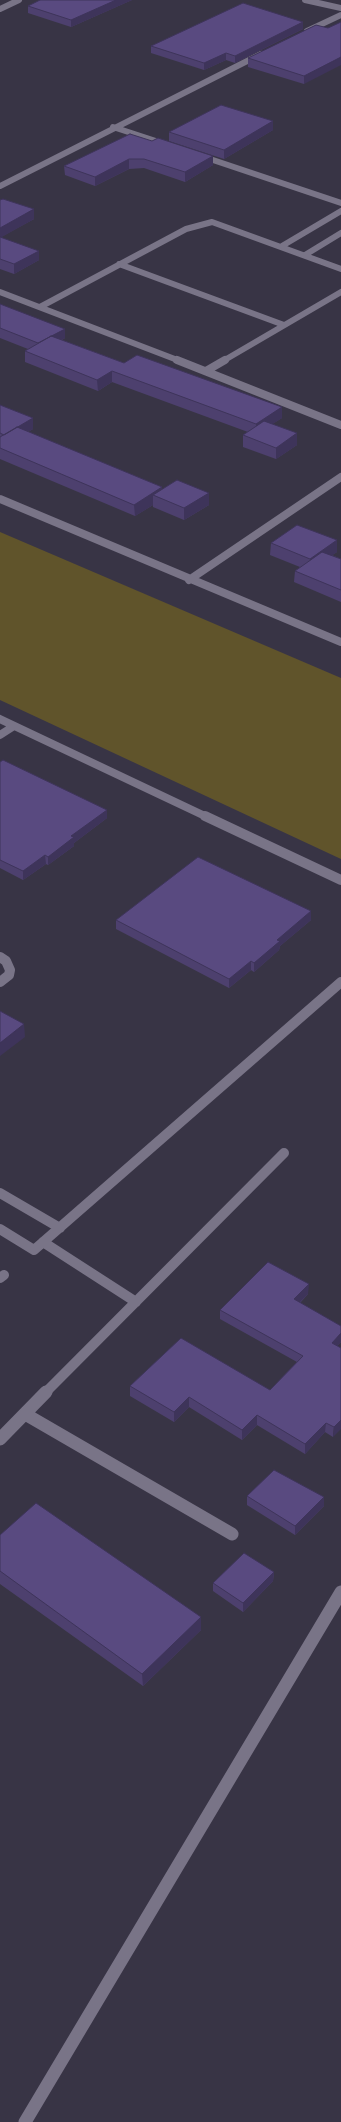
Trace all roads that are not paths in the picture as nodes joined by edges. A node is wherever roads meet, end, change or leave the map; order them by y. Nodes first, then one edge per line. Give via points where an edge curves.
1 (20, 0) edge
2 (305, 0) edge
3 (0, 8) edge
4 (341, 8) edge
5 (341, 15) edge
6 (298, 36) edge
7 (270, 50) edge
8 (113, 127) junction
9 (172, 147) edge
10 (194, 154) edge
11 (0, 186) edge
12 (341, 203) edge
13 (341, 211) edge
14 (341, 233) edge
15 (282, 246) junction
16 (305, 255) junction
17 (119, 264) junction
18 (341, 269) edge
19 (0, 292) edge
20 (341, 292) edge
21 (40, 308) junction
22 (284, 325) junction
23 (206, 371) junction
24 (341, 425) edge
25 (341, 477) edge
26 (0, 499) edge
27 (189, 580) junction
28 (341, 642) edge
29 (0, 719) edge
30 (14, 726) junction
31 (0, 735) edge
32 (341, 880) edge
33 (0, 957) edge
34 (0, 982) edge
35 (341, 982) edge
36 (284, 1153) dead end
37 (0, 1193) edge
38 (60, 1228) junction
39 (0, 1230) edge
40 (43, 1242) junction
41 (136, 1302) junction
42 (25, 1414) junction
43 (0, 1439) edge
44 (232, 1534) dead end
45 (341, 1592) edge
46 (24, 2122) edge

1 - 3 street
2 - 4 street
5 - 6 street
7 - 8 street
8 - 9 street
8 - 11 street
10 - 12 street
13 - 15 street
14 - 16 street
15 - 16 street
15 - 17 street via 212,222 186,229
16 - 18 street
17 - 21 street
17 - 22 street
19 - 21 street
20 - 22 street
21 - 23 street
22 - 23 street
23 - 24 street
25 - 27 street
26 - 27 street
27 - 28 street
29 - 30 street
30 - 31 street
30 - 32 street
33 - 34 street via 6,960 10,970 9,975
35 - 38 street
36 - 41 street
37 - 38 street
38 - 40 street
39 - 40 street via 34,1250
40 - 41 street
41 - 42 street
42 - 43 street
42 - 44 street
45 - 46 street

